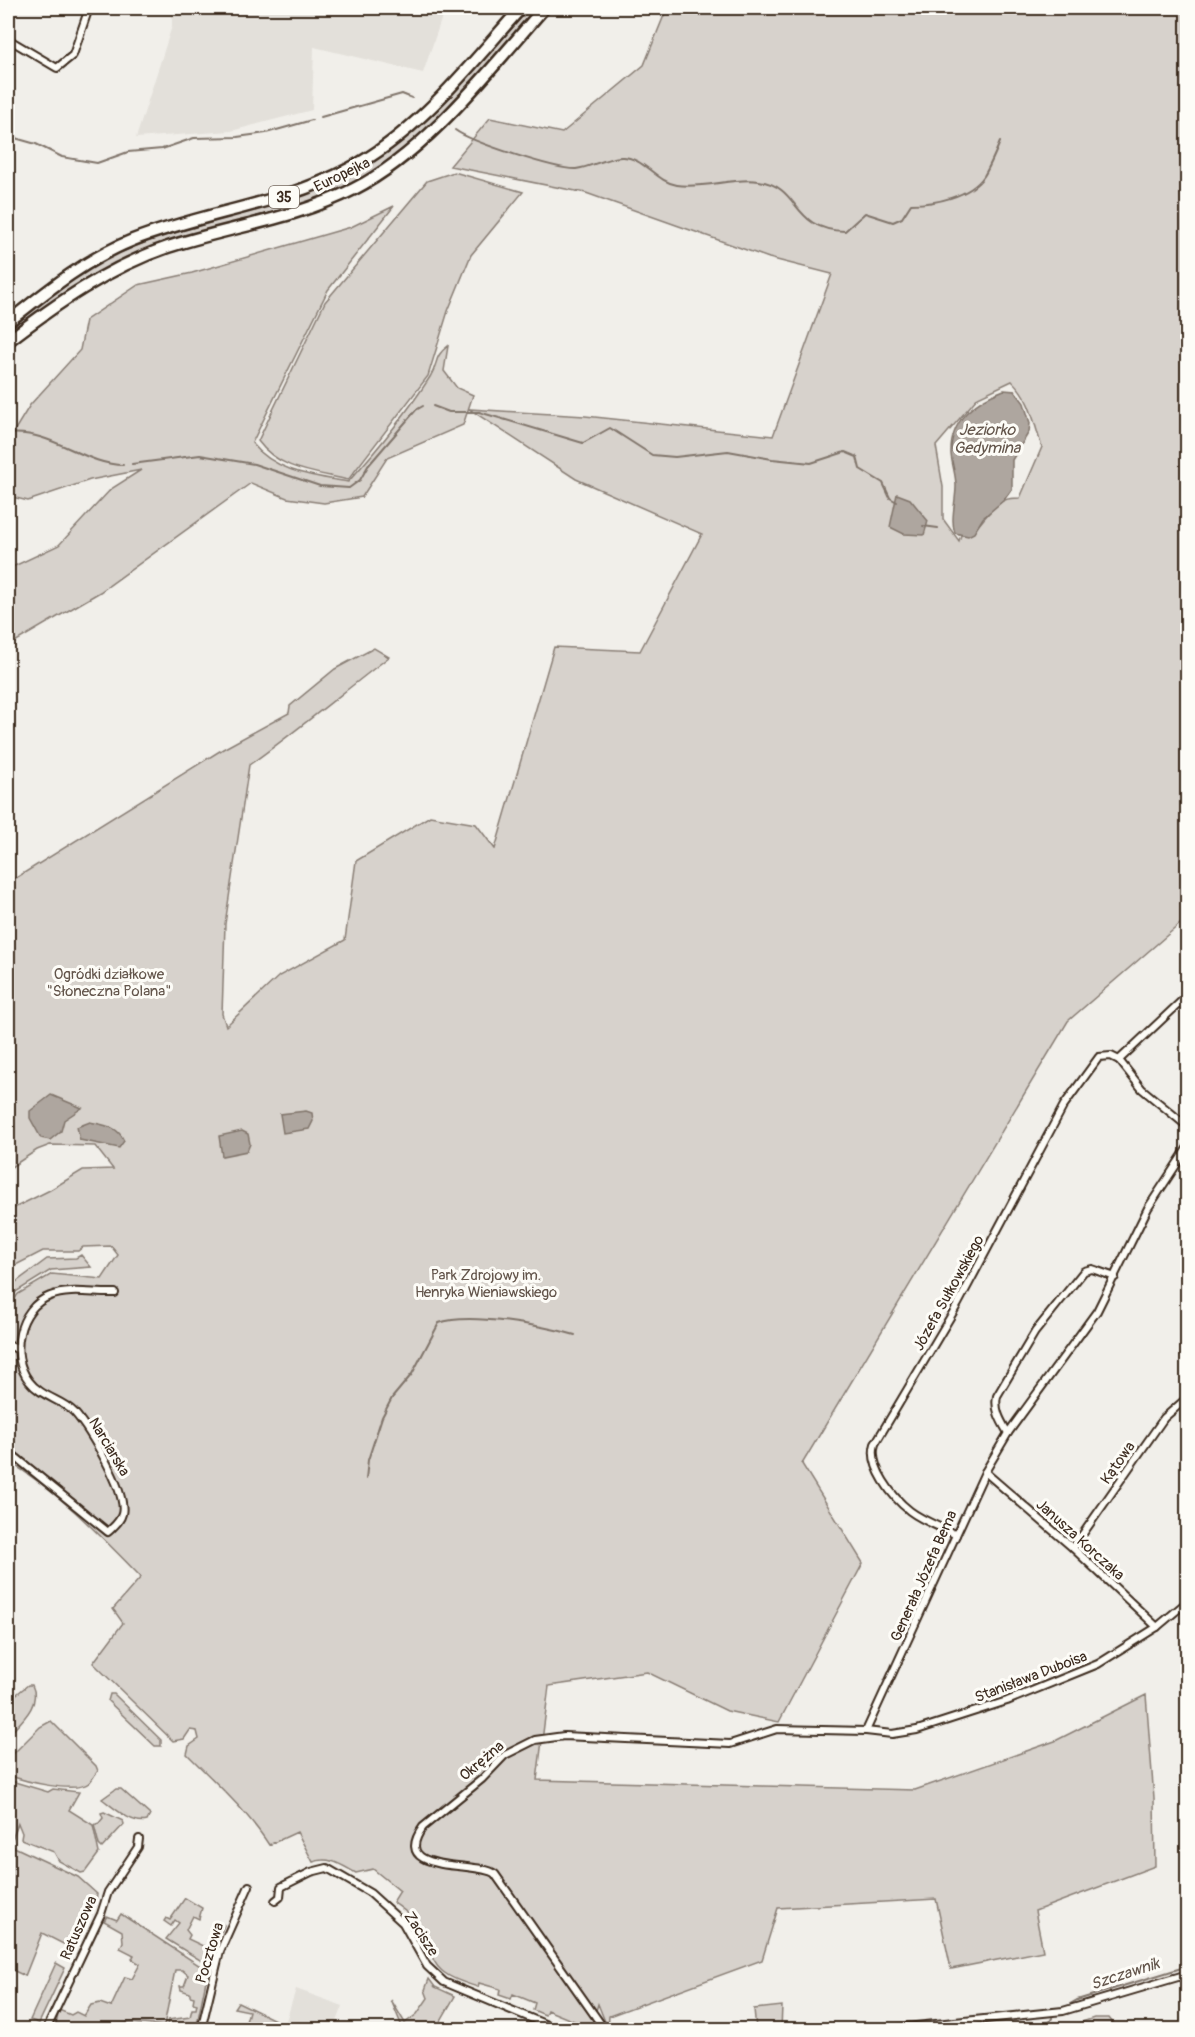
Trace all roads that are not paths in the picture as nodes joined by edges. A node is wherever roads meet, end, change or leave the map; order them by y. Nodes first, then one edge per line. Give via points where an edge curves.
1 (89, 8) edge
2 (521, 8) edge
3 (544, 8) edge
4 (8, 39) edge
5 (8, 322) edge
6 (8, 341) edge
7 (1188, 995) edge
8 (1119, 1060) junction
9 (1188, 1127) edge
10 (1188, 1147) edge
11 (1115, 1277) junction
12 (115, 1293) dead end
13 (8, 1345) edge
14 (17, 1350) junction
15 (1188, 1397) edge
16 (1008, 1433) junction
17 (8, 1451) edge
18 (985, 1473) junction
19 (956, 1534) junction
20 (1073, 1548) junction
21 (1188, 1601) edge
22 (1157, 1627) junction
23 (866, 1731) junction
24 (139, 1839) dead end
25 (249, 1886) dead end
26 (276, 1900) dead end
27 (1188, 1974) edge
28 (46, 2030) edge
29 (201, 2030) edge
30 (559, 2030) edge
31 (601, 2030) edge
32 (877, 2030) edge

1 - 4 street via 73,55 57,68
2 - 5 main road, Europejka / 35 via 423,113 352,168 291,195 123,245 82,266
3 - 6 main road, Europejka / 35 via 432,130 375,177 311,207 142,257 78,292
7 - 8 street
8 - 9 street via 1142,1089
8 - 19 street, Józefa Sułkowskiego via 1099,1057 1064,1105 958,1304 872,1452 891,1491 910,1511
10 - 11 street, Generała Józefa Bema via 1148,1208
11 - 16 street, Generała Józefa Bema via 1097,1311
11 - 16 street via 1092,1269 1084,1271 1035,1332 997,1396 999,1418
12 - 14 street via 64,1293 44,1299 27,1317 18,1336
13 - 14 street
14 - 17 street, Narciarska via 28,1380 38,1391 73,1412 83,1426 119,1488 123,1508 119,1522 108,1532
15 - 20 street, Kątowa via 1164,1418
16 - 18 street, Generała Józefa Bema
18 - 19 street, Generała Józefa Bema
18 - 20 street, Janusza Korczaka
19 - 23 street, Generała Józefa Bema
20 - 22 street, Janusza Korczaka
21 - 22 street, Stanisława Duboisa
22 - 23 street, Stanisława Duboisa via 1098,1664 1007,1701 917,1730 892,1734
23 - 31 street, Okrężna via 777,1729 730,1744 547,1738 505,1755 423,1827 416,1836 416,1848 425,1860 486,1868 495,1874 600,2023
24 - 28 street, Ratuszowa via 138,1847 108,1892
25 - 29 street, Pocztowa via 220,1952
26 - 30 street, Zacisze via 281,1887 327,1868 370,1893 403,1923 427,1966 444,1982
27 - 32 street via 1063,2011

